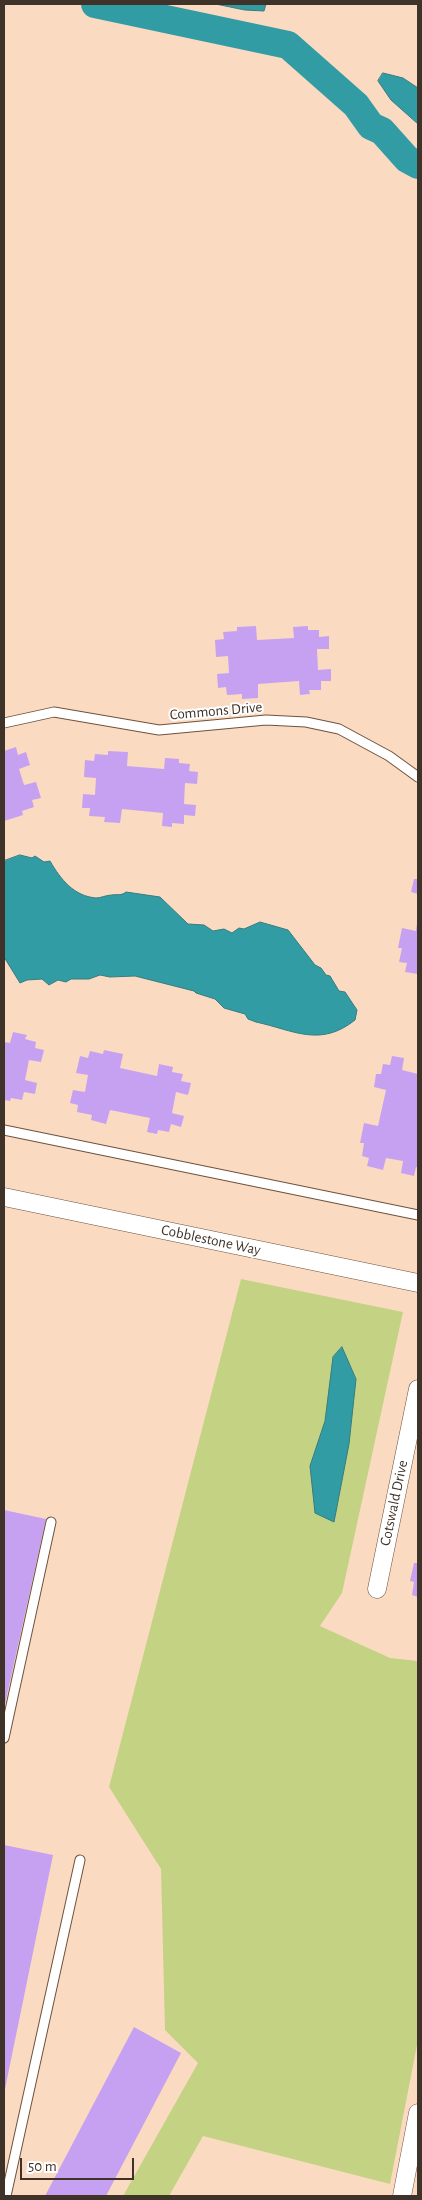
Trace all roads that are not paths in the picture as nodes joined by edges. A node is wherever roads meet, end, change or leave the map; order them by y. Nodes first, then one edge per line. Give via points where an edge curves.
1 (4, 722) edge
2 (418, 777) edge
3 (4, 1130) edge
4 (4, 1197) edge
5 (418, 1215) edge
6 (418, 1283) edge
7 (418, 1389) edge
8 (51, 1522) dead end
9 (377, 1589) dead end
10 (4, 1738) edge
11 (80, 1860) dead end
12 (418, 2113) edge
13 (6, 2196) edge
14 (402, 2196) edge

1 - 2 lane, Commons Drive via 54,712 159,730 266,720 306,722 339,730 389,756
3 - 5 lane
4 - 6 street, Cobblestone Way
7 - 9 street, Cotswald Drive
8 - 10 lane
11 - 13 lane
12 - 14 street

